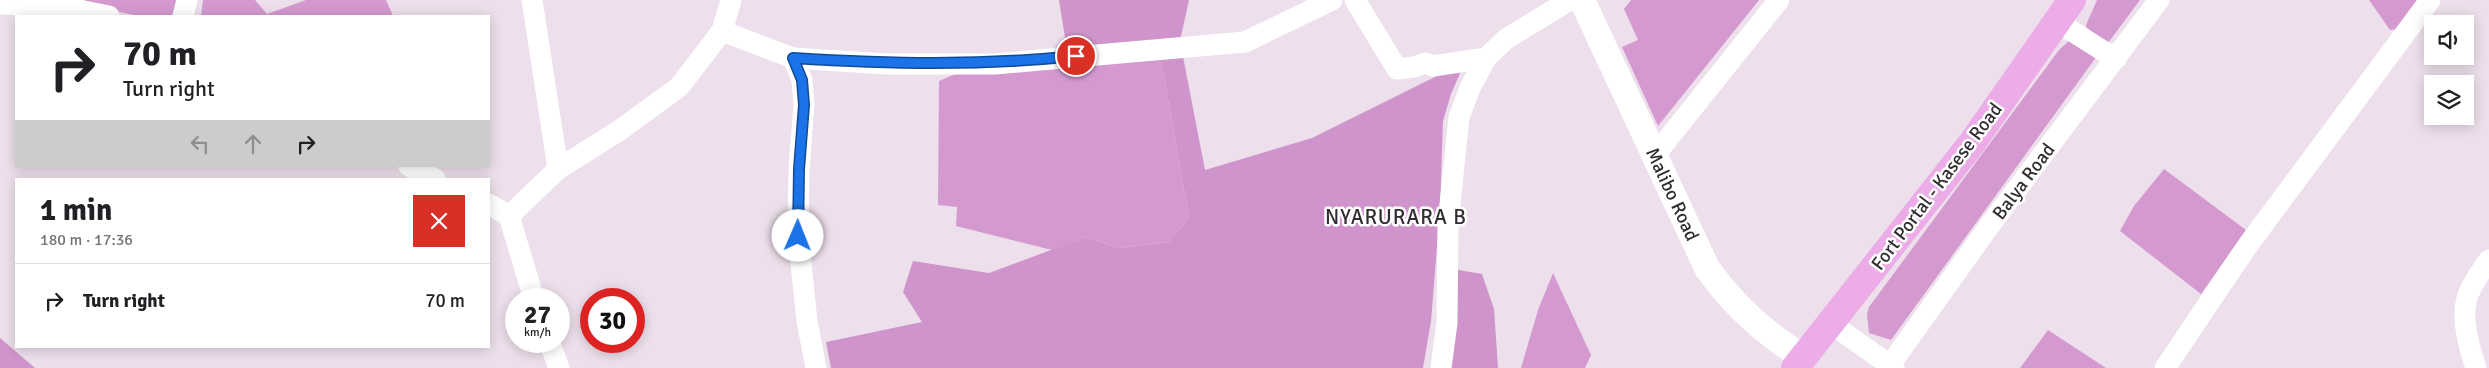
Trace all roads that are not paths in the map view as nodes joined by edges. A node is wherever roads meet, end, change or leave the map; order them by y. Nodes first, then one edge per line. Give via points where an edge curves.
1 (187, 0) edge
2 (532, 0) edge
3 (731, 0) edge
4 (1332, 0) edge
5 (1355, 0) edge
6 (1570, 0) edge
7 (1582, 0) edge
8 (1779, 0) edge
9 (2159, 0) edge
10 (2430, 0) edge
11 (0, 4) edge
12 (2064, 11) edge
13 (104, 15) edge
14 (183, 15) edge
15 (722, 31) junction
16 (793, 58) junction
17 (1486, 58) junction
18 (2116, 59) junction
19 (1655, 155) junction
20 (411, 167) edge
21 (558, 169) junction
22 (433, 178) edge
23 (490, 205) edge
24 (509, 216) junction
25 (2489, 260) edge
26 (531, 288) edge
27 (1830, 323) junction
28 (553, 353) edge
29 (1799, 363) edge
30 (1892, 367) edge
31 (559, 368) edge
32 (816, 368) edge
33 (1441, 368) edge
34 (2165, 368) edge
35 (2476, 368) edge

1 - 14 street
2 - 21 street
3 - 15 street
4 - 16 street via 1245,42 995,64 886,64
5 - 17 street via 1397,69 1425,63 1433,66
6 - 17 street via 1506,39
7 - 19 street, Malibo Road
8 - 19 street
9 - 18 street, Balya Road
10 - 34 street via 2248,245
11 - 13 street via 58,6
12 - 18 street
12 - 27 highway, Fort Portal - Kasese Road via 1972,143
15 - 16 street
15 - 21 street via 678,87 620,130
16 - 32 street via 802,80 804,105 798,236 807,321
17 - 33 street via 1459,117 1448,224 1447,322
18 - 30 street, Balya Road via 1990,225
19 - 29 street, Malibo Road via 1710,271 1746,314
20 - 22 street
21 - 24 street
23 - 24 street
24 - 26 street
25 - 35 street via 2467,298 2469,347
27 - 29 highway, Fort Portal - Kasese Road
27 - 30 street
28 - 31 street

